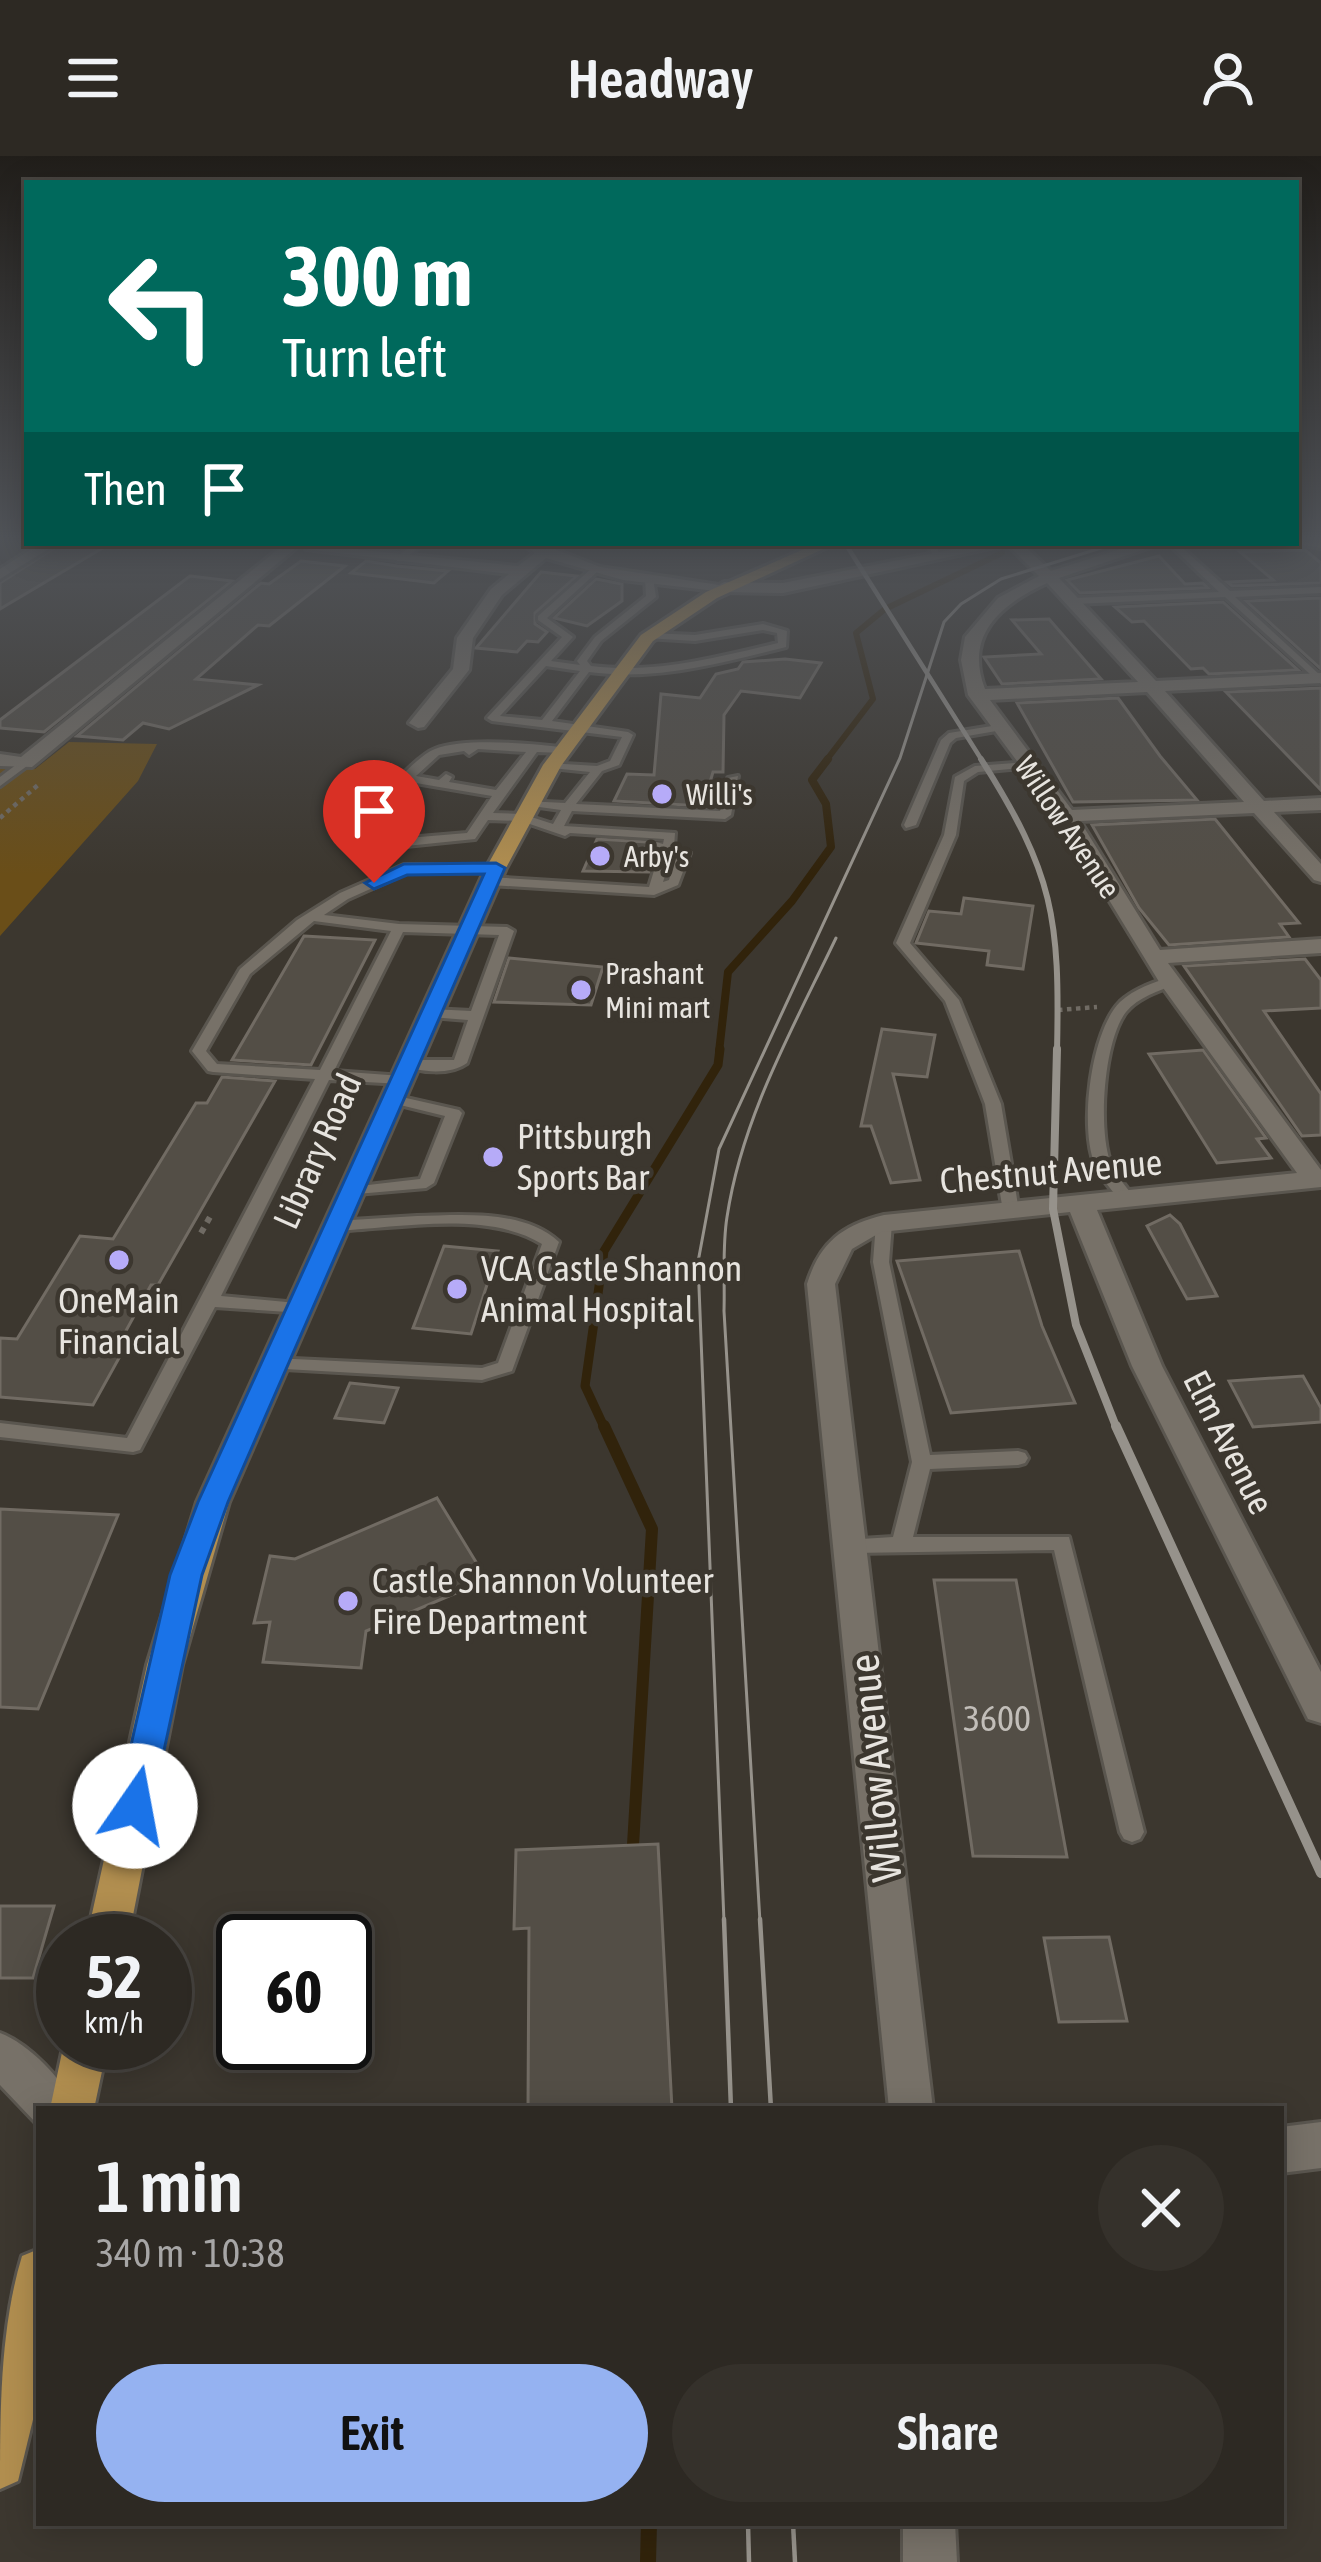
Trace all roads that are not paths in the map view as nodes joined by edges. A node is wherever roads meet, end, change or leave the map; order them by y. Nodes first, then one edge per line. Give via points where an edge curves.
1 (169, 651) edge
2 (464, 651) edge
3 (554, 651) edge
4 (589, 651) edge
5 (638, 651) edge
6 (686, 651) edge
7 (755, 651) edge
8 (969, 651) edge
9 (1119, 651) edge
10 (1289, 651) edge
11 (543, 663) junction
12 (587, 668) junction
13 (675, 669) junction
14 (622, 673) junction
15 (1320, 679) edge
16 (1149, 686) junction
17 (977, 694) junction
18 (418, 723) dead end
19 (545, 723) junction
20 (998, 728) junction
21 (475, 746) junction
22 (500, 746) junction
23 (557, 748) junction
24 (0, 760) edge
25 (462, 760) dead end
26 (485, 762) dead end
27 (26, 763) junction
28 (1027, 765) junction
29 (598, 769) junction
30 (407, 778) junction
31 (734, 778) dead end
32 (0, 784) edge
33 (499, 794) junction
34 (1321, 804) edge
35 (568, 807) junction
36 (1259, 809) junction
37 (525, 810) junction
38 (485, 816) junction
39 (1067, 816) junction
40 (910, 825) dead end
41 (556, 830) junction
42 (493, 874) junction
43 (1321, 876) edge
44 (313, 917) junction
45 (399, 928) junction
46 (469, 929) junction
47 (1321, 946) edge
48 (1154, 957) junction
49 (1171, 981) junction
50 (431, 1013) junction
51 (478, 1016) junction
52 (321, 1076) junction
53 (401, 1081) junction
54 (1319, 1183) edge
55 (350, 1192) junction
56 (1128, 1200) junction
57 (1081, 1205) junction
58 (1011, 1211) junction
59 (884, 1222) junction
60 (335, 1226) junction
61 (821, 1284) joint
62 (210, 1301) junction
63 (298, 1310) junction
64 (273, 1364) junction
65 (0, 1430) edge
66 (1018, 1457) dead end
67 (922, 1462) junction
68 (901, 1544) junction
69 (852, 1545) junction
70 (1321, 1708) edge
71 (1132, 1832) dead end
72 (113, 1914) edge
73 (0, 2054) edge
74 (80, 2070) edge
75 (51, 2106) edge
76 (73, 2106) edge
77 (911, 2106) edge
78 (1321, 2145) edge
79 (1284, 2150) edge
80 (36, 2287) edge
81 (0, 2463) edge
82 (928, 2526) edge
83 (930, 2562) edge

1 - 27 street
2 - 18 street via 460,670
3 - 11 lane
4 - 12 lane
5 - 14 main road, Library Road
6 - 13 lane
7 - 13 lane
8 - 17 street, Willow Avenue
9 - 16 street
10 - 15 lane
11 - 12 lane
11 - 19 lane via 492,718
12 - 14 lane
12 - 19 lane
13 - 14 lane
14 - 23 main road, Library Road
15 - 16 street
16 - 17 street
16 - 36 street
17 - 20 street, Willow Avenue
19 - 23 lane
20 - 28 street, Willow Avenue
20 - 40 lane via 945,742
21 - 22 lane
21 - 25 lane
21 - 30 lane via 436,752
22 - 23 lane
22 - 26 lane
23 - 29 lane
23 - 29 lane via 628,735 614,763
23 - 33 lane
23 - 37 main road, Library Road
24 - 27 street
27 - 32 lane
28 - 39 street, Willow Avenue
28 - 58 lane via 975,769 959,779 950,835 903,943 952,1000 993,1104
29 - 35 lane
30 - 33 lane
30 - 38 lane via 370,817 406,842 471,836
31 - 35 lane via 725,815
33 - 38 lane
34 - 36 street
35 - 37 lane
35 - 41 lane
36 - 39 street
36 - 43 street
37 - 38 lane
37 - 41 lane
37 - 42 main road, Library Road
39 - 48 street, Willow Avenue
41 - 42 lane via 671,836 655,891
42 - 44 lane via 404,869
42 - 46 main road, Library Road
44 - 45 lane
44 - 52 lane via 244,973 199,1051 213,1068
45 - 46 lane
45 - 52 lane
46 - 50 main road, Library Road
46 - 51 lane via 509,934
47 - 48 street
48 - 49 street, Willow Avenue
49 - 54 street, Willow Avenue
49 - 56 lane via 1124,1005 1104,1048 1096,1141 1102,1165
50 - 51 lane
50 - 53 main road, Library Road
51 - 53 lane via 460,1064
52 - 53 lane
52 - 62 lane
53 - 55 main road, Library Road
53 - 55 lane via 454,1113 426,1183
54 - 56 street, Chestnut Avenue
55 - 60 main road, Library Road
56 - 57 street, Chestnut Avenue
57 - 58 street, Chestnut Avenue
57 - 70 street, Elm Avenue via 1147,1366
58 - 59 street, Chestnut Avenue
59 - 61 street, Chestnut Avenue via 844,1238
59 - 67 lane via 881,1262
60 - 63 main road, Library Road
60 - 64 lane via 467,1222 539,1230 551,1242 506,1367 482,1374
61 - 69 street, Willow Avenue
62 - 63 lane
62 - 65 lane via 134,1445
63 - 64 main road, Library Road
64 - 72 main road, Library Road via 186,1575
66 - 67 lane
67 - 68 lane
68 - 69 lane
68 - 71 lane via 1062,1542
69 - 77 street, Willow Avenue
73 - 75 street
74 - 76 main road
78 - 79 street
80 - 81 main road
82 - 83 street

